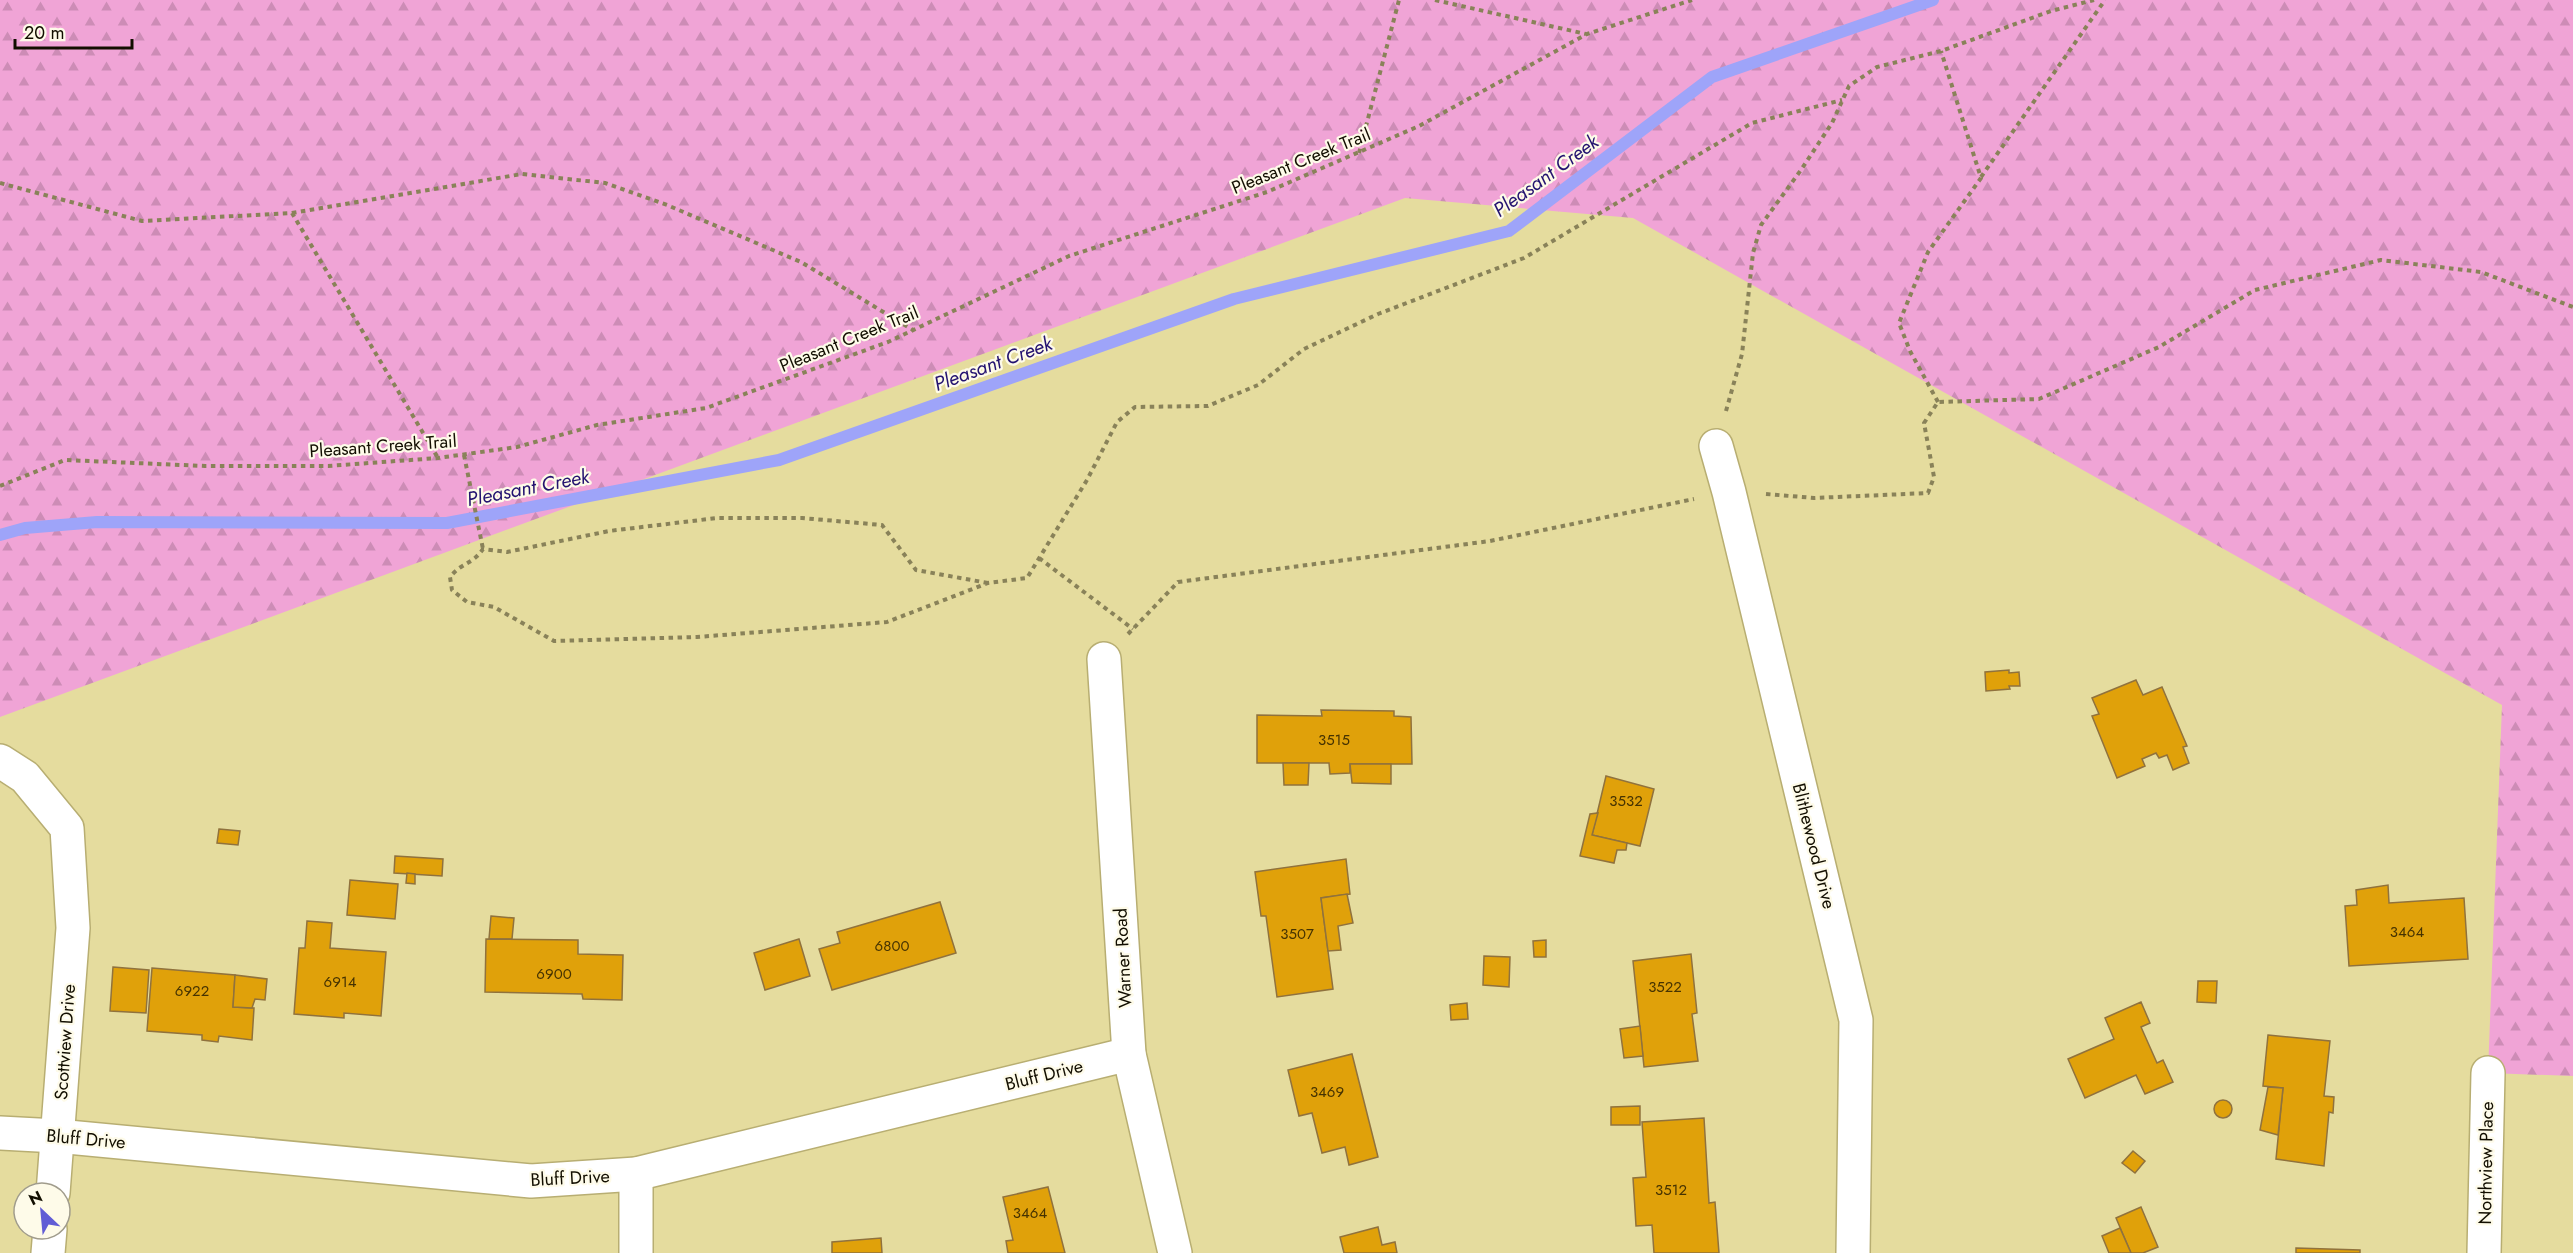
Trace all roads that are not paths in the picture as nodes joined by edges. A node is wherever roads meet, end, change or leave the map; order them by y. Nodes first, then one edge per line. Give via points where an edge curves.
1 (1716, 446) road end
2 (1104, 658) road end
3 (0, 761) edge
4 (1129, 1054) junction
5 (2488, 1074) dead end
6 (0, 1133) edge
7 (57, 1136) junction
8 (636, 1174) junction
9 (54, 1181) edge
10 (636, 1253) edge
11 (1175, 1253) edge
12 (1853, 1253) edge
13 (2484, 1253) edge

1 - 12 street, Blithewood Drive via 1856,1020
2 - 4 street, Warner Road
3 - 7 street, Scottview Drive via 25,777 67,828 74,928
4 - 8 street, Bluff Drive
4 - 11 street, Warner Road
5 - 13 street, Northview Place
6 - 7 street, Bluff Drive
7 - 8 street, Bluff Drive via 531,1181
7 - 9 street, Scottview Drive
8 - 10 street

